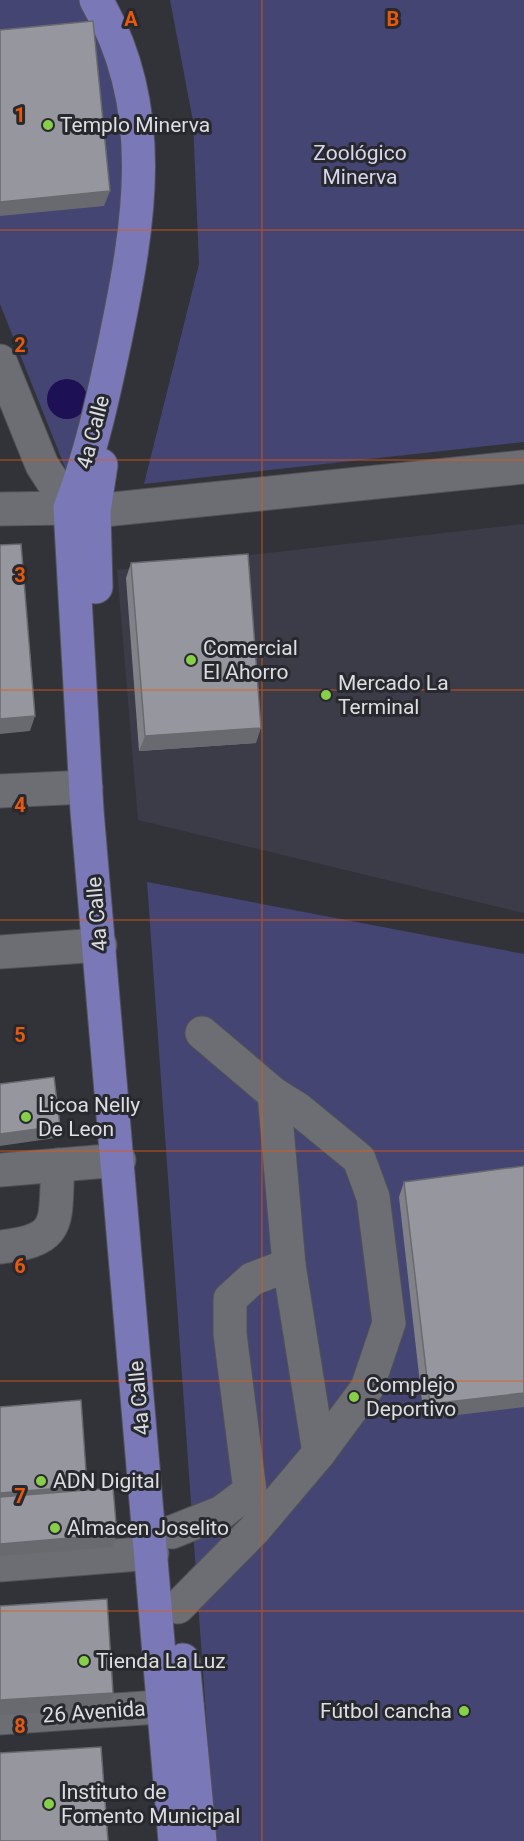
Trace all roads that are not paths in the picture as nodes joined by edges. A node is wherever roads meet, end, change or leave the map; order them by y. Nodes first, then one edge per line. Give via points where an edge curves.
1 (96, 0) edge
2 (121, 0) edge
3 (0, 361) edge
4 (524, 467) edge
5 (0, 509) edge
6 (82, 510) junction
7 (86, 787) junction
8 (0, 791) edge
9 (100, 945) junction
10 (0, 952) edge
11 (202, 1033) dead end
12 (274, 1094) junction
13 (119, 1160) junction
14 (58, 1165) junction
15 (0, 1170) edge
16 (0, 1247) edge
17 (289, 1265) junction
18 (319, 1453) junction
19 (258, 1504) junction
20 (162, 1543) junction
21 (0, 1565) edge
22 (178, 1607) junction
23 (176, 1706) junction
24 (0, 1718) edge
25 (175, 1841) edge
26 (200, 1841) edge

1 - 6 main road, 4a Calle via 122,55 136,128 139,201 135,240 84,472
2 - 6 main road, 4a Calle via 152,101 158,160 155,218 98,478
3 - 6 street via 42,465
4 - 6 street
5 - 6 street
6 - 7 main road, 4a Calle
6 - 20 main road, 4a Calle via 136,1161
7 - 8 street
7 - 9 main road, 4a Calle
9 - 10 street
9 - 13 main road, 4a Calle
11 - 12 street
12 - 17 street
12 - 18 street via 359,1159 375,1208 389,1323 367,1388
13 - 14 street
13 - 20 main road, 4a Calle
14 - 15 street
14 - 16 street via 54,1221 46,1235
17 - 18 street
17 - 19 street via 252,1279 230,1299 230,1334
18 - 19 street
19 - 20 street via 222,1512
19 - 22 street
20 - 21 street
20 - 22 main road, 4a Calle
20 - 23 main road, 4a Calle
22 - 23 main road, 4a Calle
23 - 24 street, 26 Avenida
23 - 25 main road, 4a Calle
23 - 26 main road, 4a Calle

